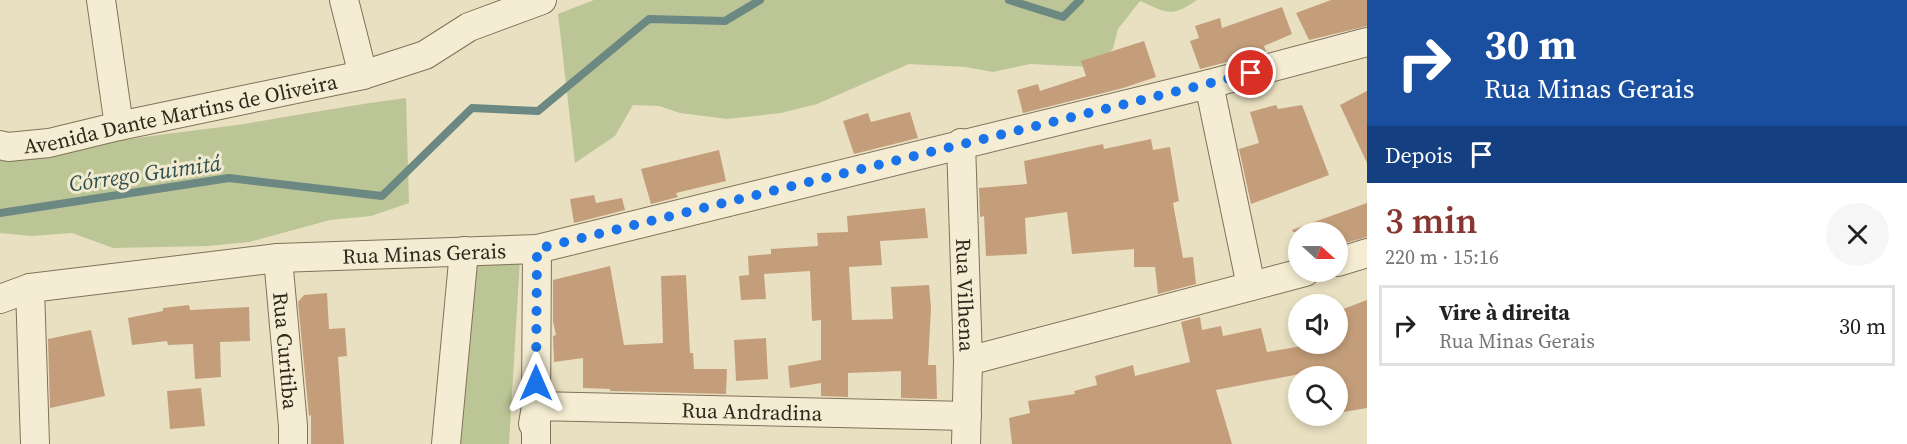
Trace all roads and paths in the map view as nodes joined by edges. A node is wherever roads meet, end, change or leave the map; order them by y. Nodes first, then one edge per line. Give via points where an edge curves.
1 (101, 0) edge
2 (344, 0) edge
3 (534, 2) edge
4 (1367, 42) edge
5 (363, 75) junction
6 (1209, 84) junction
7 (119, 126) junction
8 (961, 143) junction
9 (0, 145) edge
10 (537, 249) junction
11 (464, 251) junction
12 (1367, 254) edge
13 (278, 258) junction
14 (1348, 259) edge
15 (1288, 276) edge
16 (1251, 286) junction
17 (30, 288) junction
18 (0, 299) edge
19 (968, 361) junction
20 (536, 406) junction
21 (967, 416) junction
22 (35, 444) edge
23 (293, 444) edge
24 (446, 444) edge
25 (531, 444) edge
26 (536, 444) edge
27 (966, 444) edge

1 - 7 street
2 - 5 street
3 - 5 street, Avenida Dante Martins de Oliveira via 469,27 425,55
4 - 6 street, Rua Minas Gerais
5 - 7 street, Avenida Dante Martins de Oliveira
6 - 8 street, Rua Minas Gerais
6 - 16 street
7 - 9 street, Avenida Dante Martins de Oliveira via 50,143
8 - 10 street, Rua Minas Gerais
8 - 19 street, Rua Vilhena
10 - 11 street, Rua Minas Gerais
10 - 20 street
11 - 13 street, Rua Minas Gerais
11 - 24 street
12 - 14 street
13 - 17 street, Rua Minas Gerais
13 - 23 street, Rua Curitiba
15 - 16 street
16 - 19 street
17 - 18 street, Rua Minas Gerais
17 - 22 street
19 - 21 street, Rua Vilhena
20 - 21 street, Rua Andradina
20 - 25 street
20 - 26 street
21 - 27 street, Rua Vilhena

